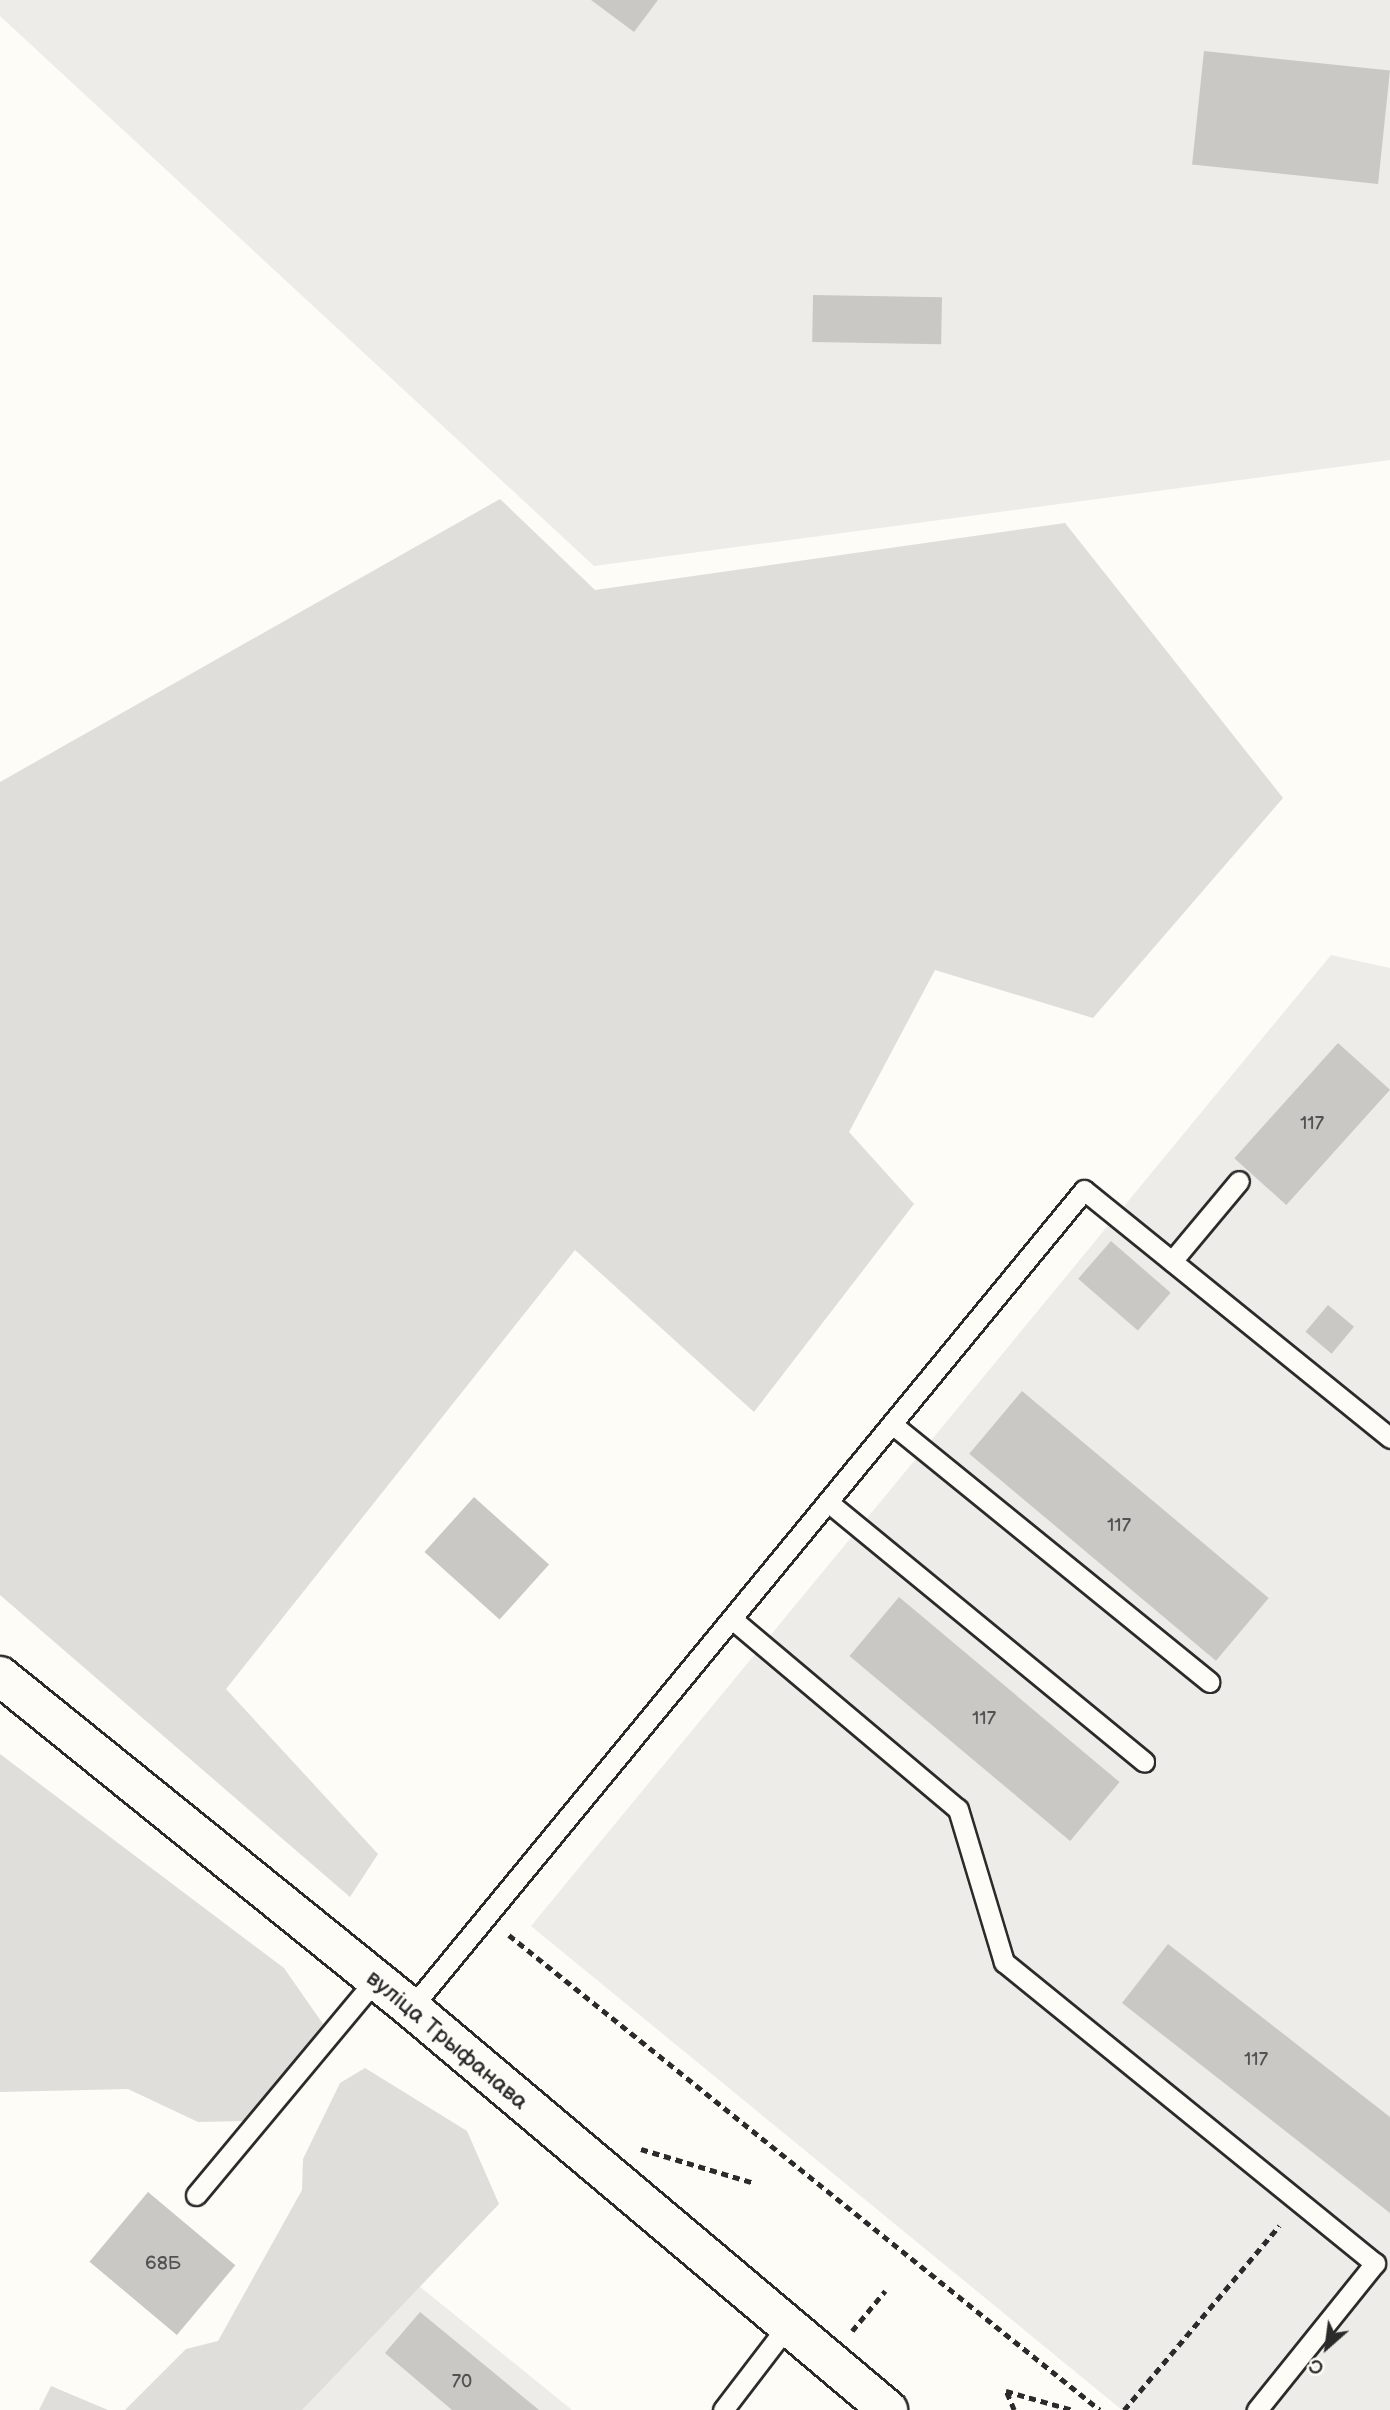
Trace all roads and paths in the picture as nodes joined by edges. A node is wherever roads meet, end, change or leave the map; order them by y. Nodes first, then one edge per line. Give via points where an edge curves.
1 (1240, 1181) dead end
2 (1172, 1261) junction
3 (892, 1424) junction
4 (1390, 1438) edge
5 (828, 1502) junction
6 (732, 1619) junction
7 (0, 1676) edge
8 (1209, 1682) dead end
9 (1144, 1762) dead end
10 (486, 1917) junction
11 (375, 1980) junction
12 (411, 2008) junction
13 (197, 2195) dead end
14 (1279, 2226) dead end
15 (885, 2291) dead end
16 (788, 2325) junction
17 (827, 2361) junction
18 (723, 2410) edge
19 (888, 2410) edge
20 (1014, 2410) edge
21 (1073, 2410) edge
22 (1100, 2410) edge
23 (1124, 2410) edge
24 (1256, 2410) edge

1 - 2 lane
2 - 3 lane via 1084,1190
2 - 4 lane
3 - 5 lane
3 - 8 lane
5 - 6 lane
5 - 9 lane
6 - 10 lane
6 - 24 lane via 958,1809 1004,1962 1375,2263
7 - 11 street, вуліца Трыфанава
10 - 12 lane
10 - 22 path
11 - 12 street, вуліца Трыфанава
11 - 13 lane
12 - 16 street, вуліца Трыфанава
14 - 23 path
15 - 17 path
16 - 17 street, вуліца Трыфанава
16 - 18 lane
17 - 19 street, вуліца Трыфанава
20 - 21 path via 1006,2391

